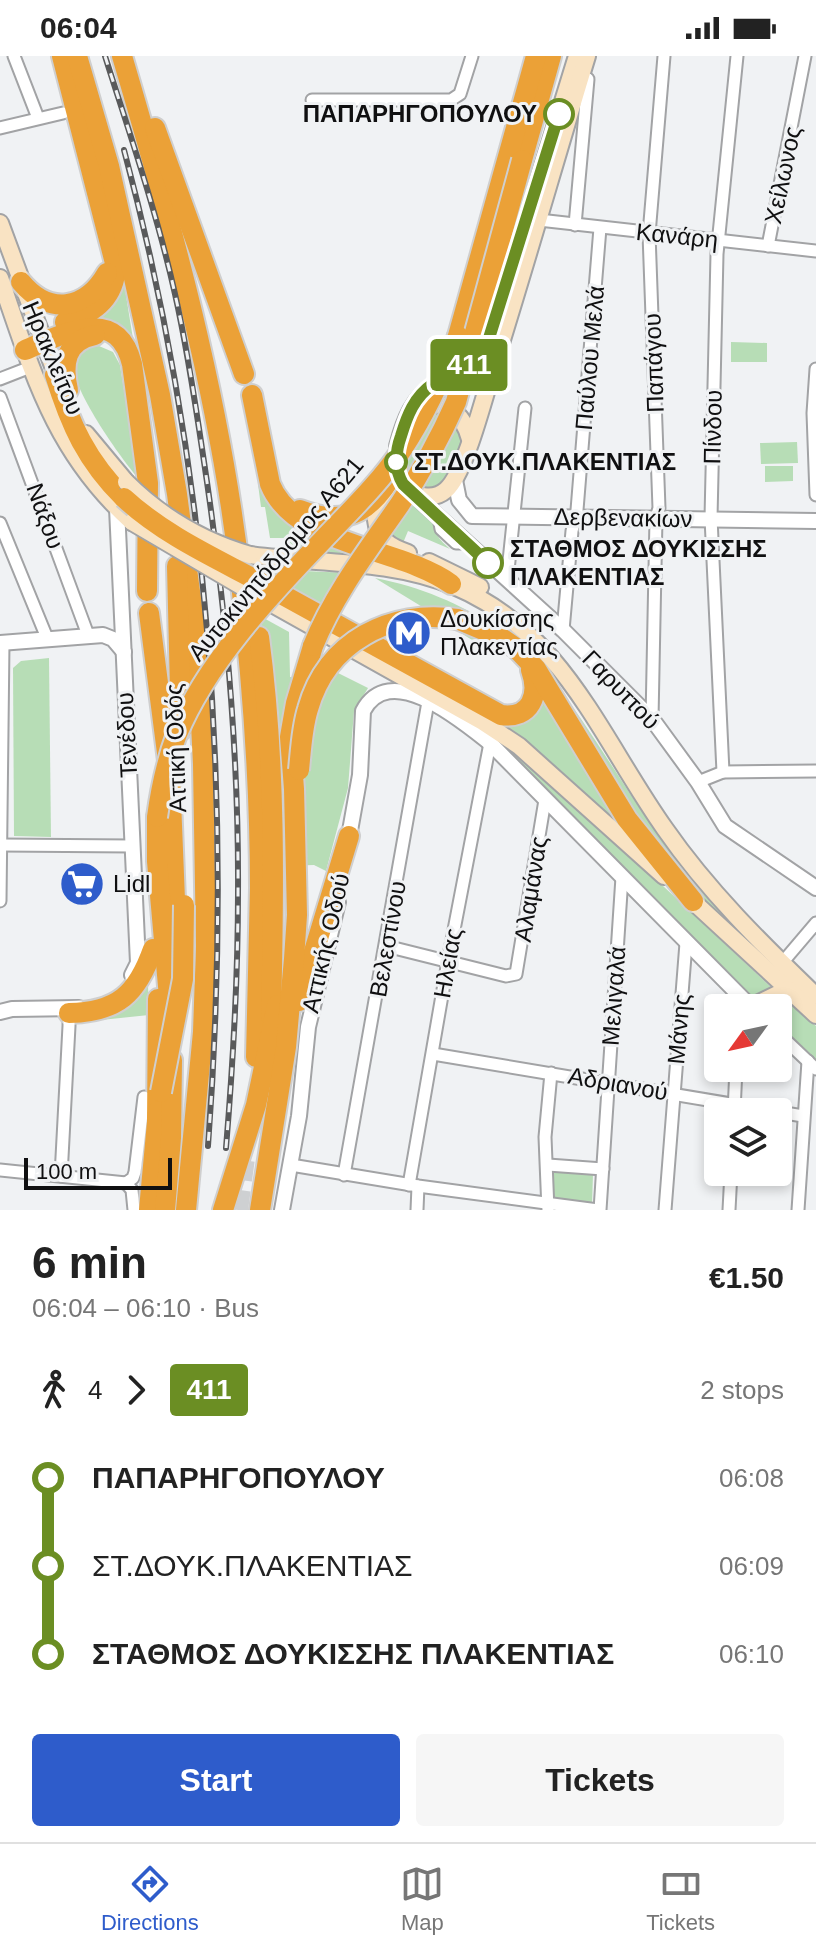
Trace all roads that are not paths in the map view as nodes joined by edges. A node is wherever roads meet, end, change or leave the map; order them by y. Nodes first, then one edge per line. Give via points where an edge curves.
1 (14, 56) edge
2 (62, 56) edge
3 (77, 56) edge
4 (122, 56) edge
5 (132, 56) edge
6 (472, 56) edge
7 (536, 56) edge
8 (551, 56) edge
9 (577, 56) edge
10 (587, 56) edge
11 (664, 56) edge
12 (737, 56) edge
13 (805, 56) edge
14 (588, 79) dead end
15 (312, 100) dead end
16 (63, 113) dead end
17 (38, 118) junction
18 (0, 128) edge
19 (515, 158) junction
20 (539, 220) junction
21 (0, 223) edge
22 (575, 225) junction
23 (600, 228) junction
24 (649, 234) junction
25 (718, 241) junction
26 (768, 246) junction
27 (111, 249) junction
28 (816, 251) edge
29 (0, 278) edge
30 (21, 282) junction
31 (30, 346) junction
32 (129, 352) junction
33 (816, 369) edge
34 (244, 374) dead end
35 (55, 375) junction
36 (0, 379) edge
37 (252, 395) dead end
38 (0, 397) edge
39 (525, 408) dead end
40 (74, 413) junction
41 (407, 417) junction
42 (470, 439) junction
43 (815, 457) edge
44 (397, 467) junction
45 (455, 480) junction
46 (414, 493) junction
47 (177, 494) junction
48 (816, 495) edge
49 (122, 496) junction
50 (279, 500) junction
51 (472, 516) junction
52 (512, 517) junction
53 (575, 517) junction
54 (656, 518) junction
55 (711, 518) junction
56 (816, 521) edge
57 (0, 523) edge
58 (463, 540) junction
59 (507, 580) junction
60 (451, 584) junction
61 (258, 589) junction
62 (147, 591) dead end
63 (149, 613) dead end
64 (563, 630) junction
65 (527, 631) junction
66 (88, 635) junction
67 (47, 638) junction
68 (1, 643) edge
69 (124, 652) junction
70 (524, 656) junction
71 (428, 702) junction
72 (652, 719) junction
73 (490, 743) junction
74 (816, 771) edge
75 (723, 772) junction
76 (293, 775) junction
77 (698, 782) junction
78 (545, 800) junction
79 (152, 816) junction
80 (349, 836) junction
81 (0, 845) edge
82 (132, 846) junction
83 (622, 877) junction
84 (816, 888) edge
85 (0, 901) edge
86 (693, 901) junction
87 (816, 923) edge
88 (686, 943) junction
89 (386, 946) junction
90 (146, 956) junction
91 (448, 961) junction
92 (782, 963) junction
93 (788, 989) junction
94 (739, 994) edge
95 (778, 994) edge
96 (816, 996) edge
97 (0, 1012) edge
98 (69, 1013) junction
99 (816, 1015) edge
100 (792, 1046) edge
101 (270, 1051) junction
102 (433, 1054) junction
103 (812, 1065) edge
104 (551, 1073) junction
105 (609, 1083) junction
106 (198, 1088) junction
107 (152, 1094) junction
108 (674, 1094) junction
109 (704, 1101) edge
110 (792, 1115) edge
111 (803, 1116) junction
112 (157, 1123) junction
113 (291, 1165) junction
114 (548, 1165) junction
115 (603, 1169) junction
116 (0, 1170) edge
117 (344, 1175) junction
118 (61, 1176) junction
119 (126, 1183) junction
120 (413, 1185) junction
121 (730, 1186) edge
122 (548, 1207) edge
123 (134, 1210) edge
124 (149, 1210) edge
125 (165, 1210) edge
126 (186, 1210) edge
127 (223, 1210) edge
128 (260, 1210) edge
129 (282, 1210) edge
130 (417, 1210) edge
131 (599, 1210) edge
132 (665, 1210) edge
133 (729, 1210) edge
134 (798, 1210) edge

1 - 17 street
2 - 27 highway
3 - 47 highway, Αττική Οδός via 135,275
4 - 101 highway via 180,266 240,574 252,700
5 - 34 highway
6 - 15 street via 457,97 451,100
7 - 19 highway, Αυτοκινητόδρομος Α621
8 - 19 highway, Αυτοκινητόδρομος Α621
9 - 41 main road via 485,351 424,392
10 - 20 main road
11 - 24 street, Παπάγου
12 - 25 street, Πίνδου
13 - 26 street, Χείλωνος
14 - 22 street
16 - 17 street
17 - 18 street
19 - 76 highway, Αυτοκινητόδρομος Α621, bridge via 456,402 423,467 322,624 296,703 289,746
19 - 79 highway, Αυτοκινητόδρομος Α621, bridge via 435,391 392,462 250,621 204,683 168,760
20 - 22 street, Κανάρη
20 - 42 main road
21 - 30 main road, Ηρακλείτου
22 - 23 street, Κανάρη
23 - 24 street, Κανάρη
23 - 53 street, Παύλου Μελά
24 - 25 street, Κανάρη
24 - 54 street, Παπάγου
25 - 26 street, Κανάρη
25 - 55 street, Πίνδου
26 - 28 street, Κανάρη
27 - 30 highway via 100,283 77,302 47,301
27 - 31 highway via 114,282 99,306
29 - 31 main road, Ηρακλείτου
30 - 31 main road, Ηρακλείτου
31 - 32 highway via 99,328 118,336
31 - 35 main road, Ηρακλείτου
31 - 36 street
31 - 49 main road, Ηρακλείτου via 60,434 79,464
32 - 40 highway via 101,335 81,339 69,350 65,373
32 - 62 highway via 148,483
33 - 43 street
35 - 40 main road, Ηρακλείτου
35 - 49 highway via 78,439
37 - 50 highway via 265,470
38 - 66 street, Νάξου
39 - 52 street
40 - 49 main road, Ηρακλείτου
41 - 42 main road via 422,406 448,407 462,418
41 - 44 main road
42 - 45 main road
43 - 48 street
44 - 46 main road
44 - 50 highway via 360,512 316,516
45 - 46 main road via 436,495
45 - 51 street via 459,500
46 - 58 street, Γαρυττού
46 - 65 main road via 390,498 379,509 376,526 383,540 481,587 514,613
47 - 106 highway, Αττική Οδός via 197,644 202,733 206,946
47 - 107 highway, bridge via 183,979
49 - 60 main road, bridge via 250,555 368,566
49 - 61 highway, bridge via 145,517
49 - 61 main road, Ηρακλείτου, bridge via 132,522
49 - 69 street, Τενέδου
50 - 60 highway via 309,526 412,563
51 - 52 street, Δερβενακίων
51 - 58 street
52 - 53 street, Δερβενακίων
52 - 59 street
53 - 54 street, Δερβενακίων
53 - 64 street, Παύλου Μελά
54 - 55 street, Δερβενακίων
54 - 72 street, Παπάγου
55 - 56 street, Δερβενακίων
55 - 75 street, Πίνδου
57 - 67 street
58 - 59 street, Γαρυττού
59 - 64 street, Γαρυττού
60 - 65 main road
61 - 70 highway via 501,715 519,714 534,698 535,682
61 - 86 main road via 519,746
63 - 106 highway via 170,776 177,935
64 - 72 street, Γαρυττού
65 - 92 main road via 564,672 685,856
66 - 67 street
66 - 69 street via 109,637
67 - 68 street
68 - 81 street
69 - 82 street, Τενέδου
70 - 76 highway, bridge via 494,634 457,619 398,621 363,633 338,654 315,690
70 - 86 highway via 627,819
71 - 73 street
71 - 80 street, Αττικής Οδού via 388,689 367,703 361,717 360,775
71 - 89 street, Βελεστίνου
72 - 77 street, Γαρυττού
73 - 78 street
73 - 91 street, Ηλείας
74 - 75 street
75 - 77 street
76 - 101 highway via 286,913
77 - 84 street, Γαρυττού via 729,830
78 - 83 street
78 - 91 street, Αλαμάνας via 518,971 506,976
79 - 90 highway
79 - 125 highway, Αυτοκινητόδρομος Α621 via 171,1020
80 - 101 highway
80 - 113 street, Αττικής Οδού via 308,1027
81 - 82 street
81 - 85 street
82 - 90 street, Τενέδου
83 - 88 street
83 - 105 street, Μελιγαλά
86 - 93 main road
87 - 92 street
88 - 94 street
88 - 108 street, Μάνης
89 - 91 street
89 - 117 street, Βελεστίνου
90 - 97 street via 126,984 94,1006
90 - 98 highway via 141,979 130,993 98,1011
90 - 112 highway via 159,1017
91 - 102 street, Ηλείας
92 - 96 main road
93 - 95 main road
93 - 99 main road
97 - 98 street
98 - 118 street
100 - 103 street
101 - 127 highway
101 - 128 highway
102 - 104 street, Αδριανού
102 - 120 street, Ηλείας
103 - 111 street
104 - 105 street, Αδριανού
104 - 114 street
105 - 108 street, Αδριανού
105 - 115 street, Μελιγαλά
106 - 126 highway, Αττική Οδός
107 - 112 highway
107 - 119 street via 135,1172
108 - 109 street, Αδριανού
108 - 132 street, Μάνης
110 - 111 street, Αδριανού
111 - 134 street
112 - 124 highway
113 - 117 street
113 - 129 street, Αττικής Οδού
114 - 115 street
114 - 122 street
115 - 131 street, Μελιγαλά
116 - 118 street
117 - 120 street
118 - 119 street
119 - 123 street
120 - 122 street
120 - 130 street, Ηλείας
121 - 133 street
122 - 131 street

